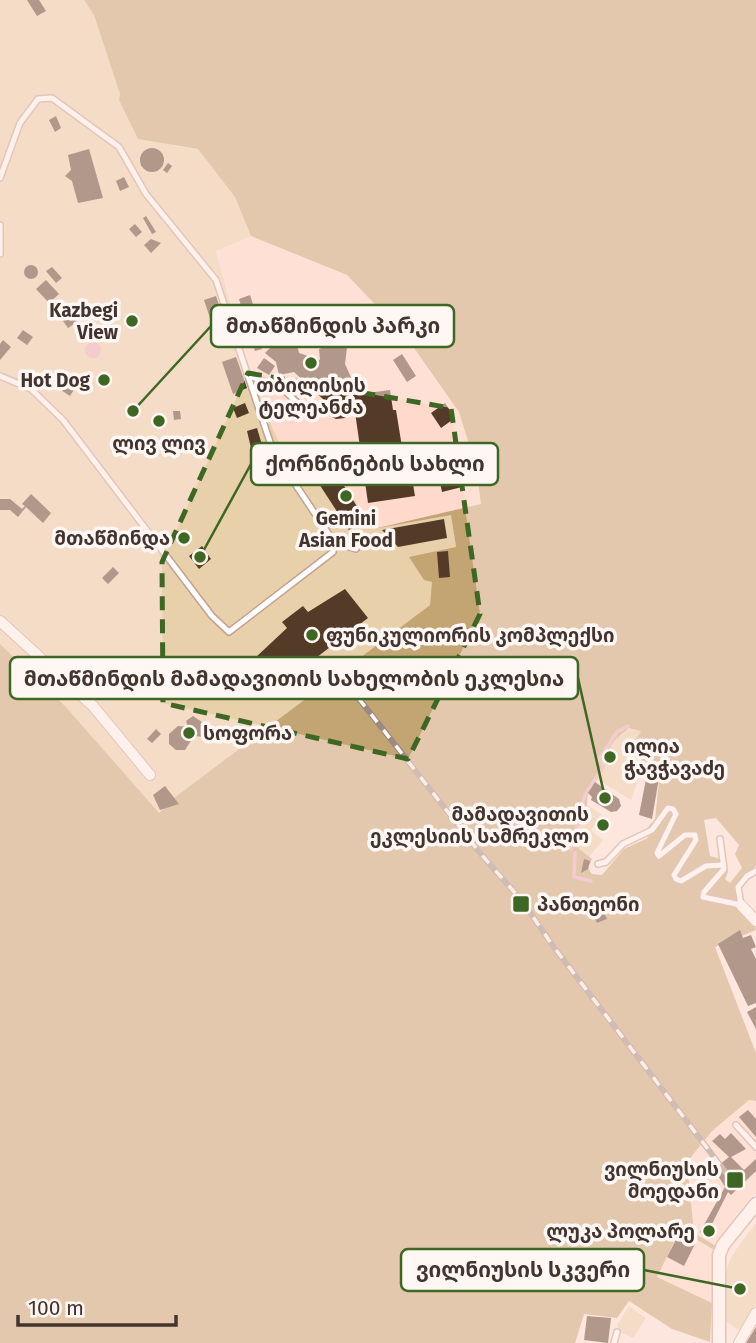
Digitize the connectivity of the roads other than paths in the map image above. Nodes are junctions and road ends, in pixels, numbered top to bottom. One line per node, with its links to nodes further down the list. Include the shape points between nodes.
1 (0, 178): 4 (lane, via 20,123 38,99 52,98 119,147 146,194 216,280)
2 (0, 225): 3 (lane)
3 (0, 254)
4 (246, 375): 6 (lane, via 283,389); 7 (lane, via 273,451)
5 (0, 376): 7 (lane, via 31,389 63,419 212,616 229,632 333,552)
6 (311, 416)
7 (334, 542): 8 (lane)
8 (356, 549)
9 (0, 621): 10 (street, via 93,706)
10 (150, 775)
11 (720, 839): 13 (lane)
12 (598, 864): 13 (lane, via 623,844 652,830 668,808 676,814 659,845 659,856 685,835 695,835 696,840 674,875 676,879 681,881 713,864)
13 (723, 865): 15 (lane, via 703,897)
14 (756, 872): 15 (lane, via 738,887)
15 (741, 905): 16 (street)
16 (756, 920)
17 (736, 1125): 18 (lane)
18 (756, 1147)
19 (756, 1204): 23 (street, via 719,1255)
20 (756, 1312): 24 (street)
21 (617, 1332): 22 (lane)
22 (614, 1343)
23 (719, 1343)
24 (739, 1343)

